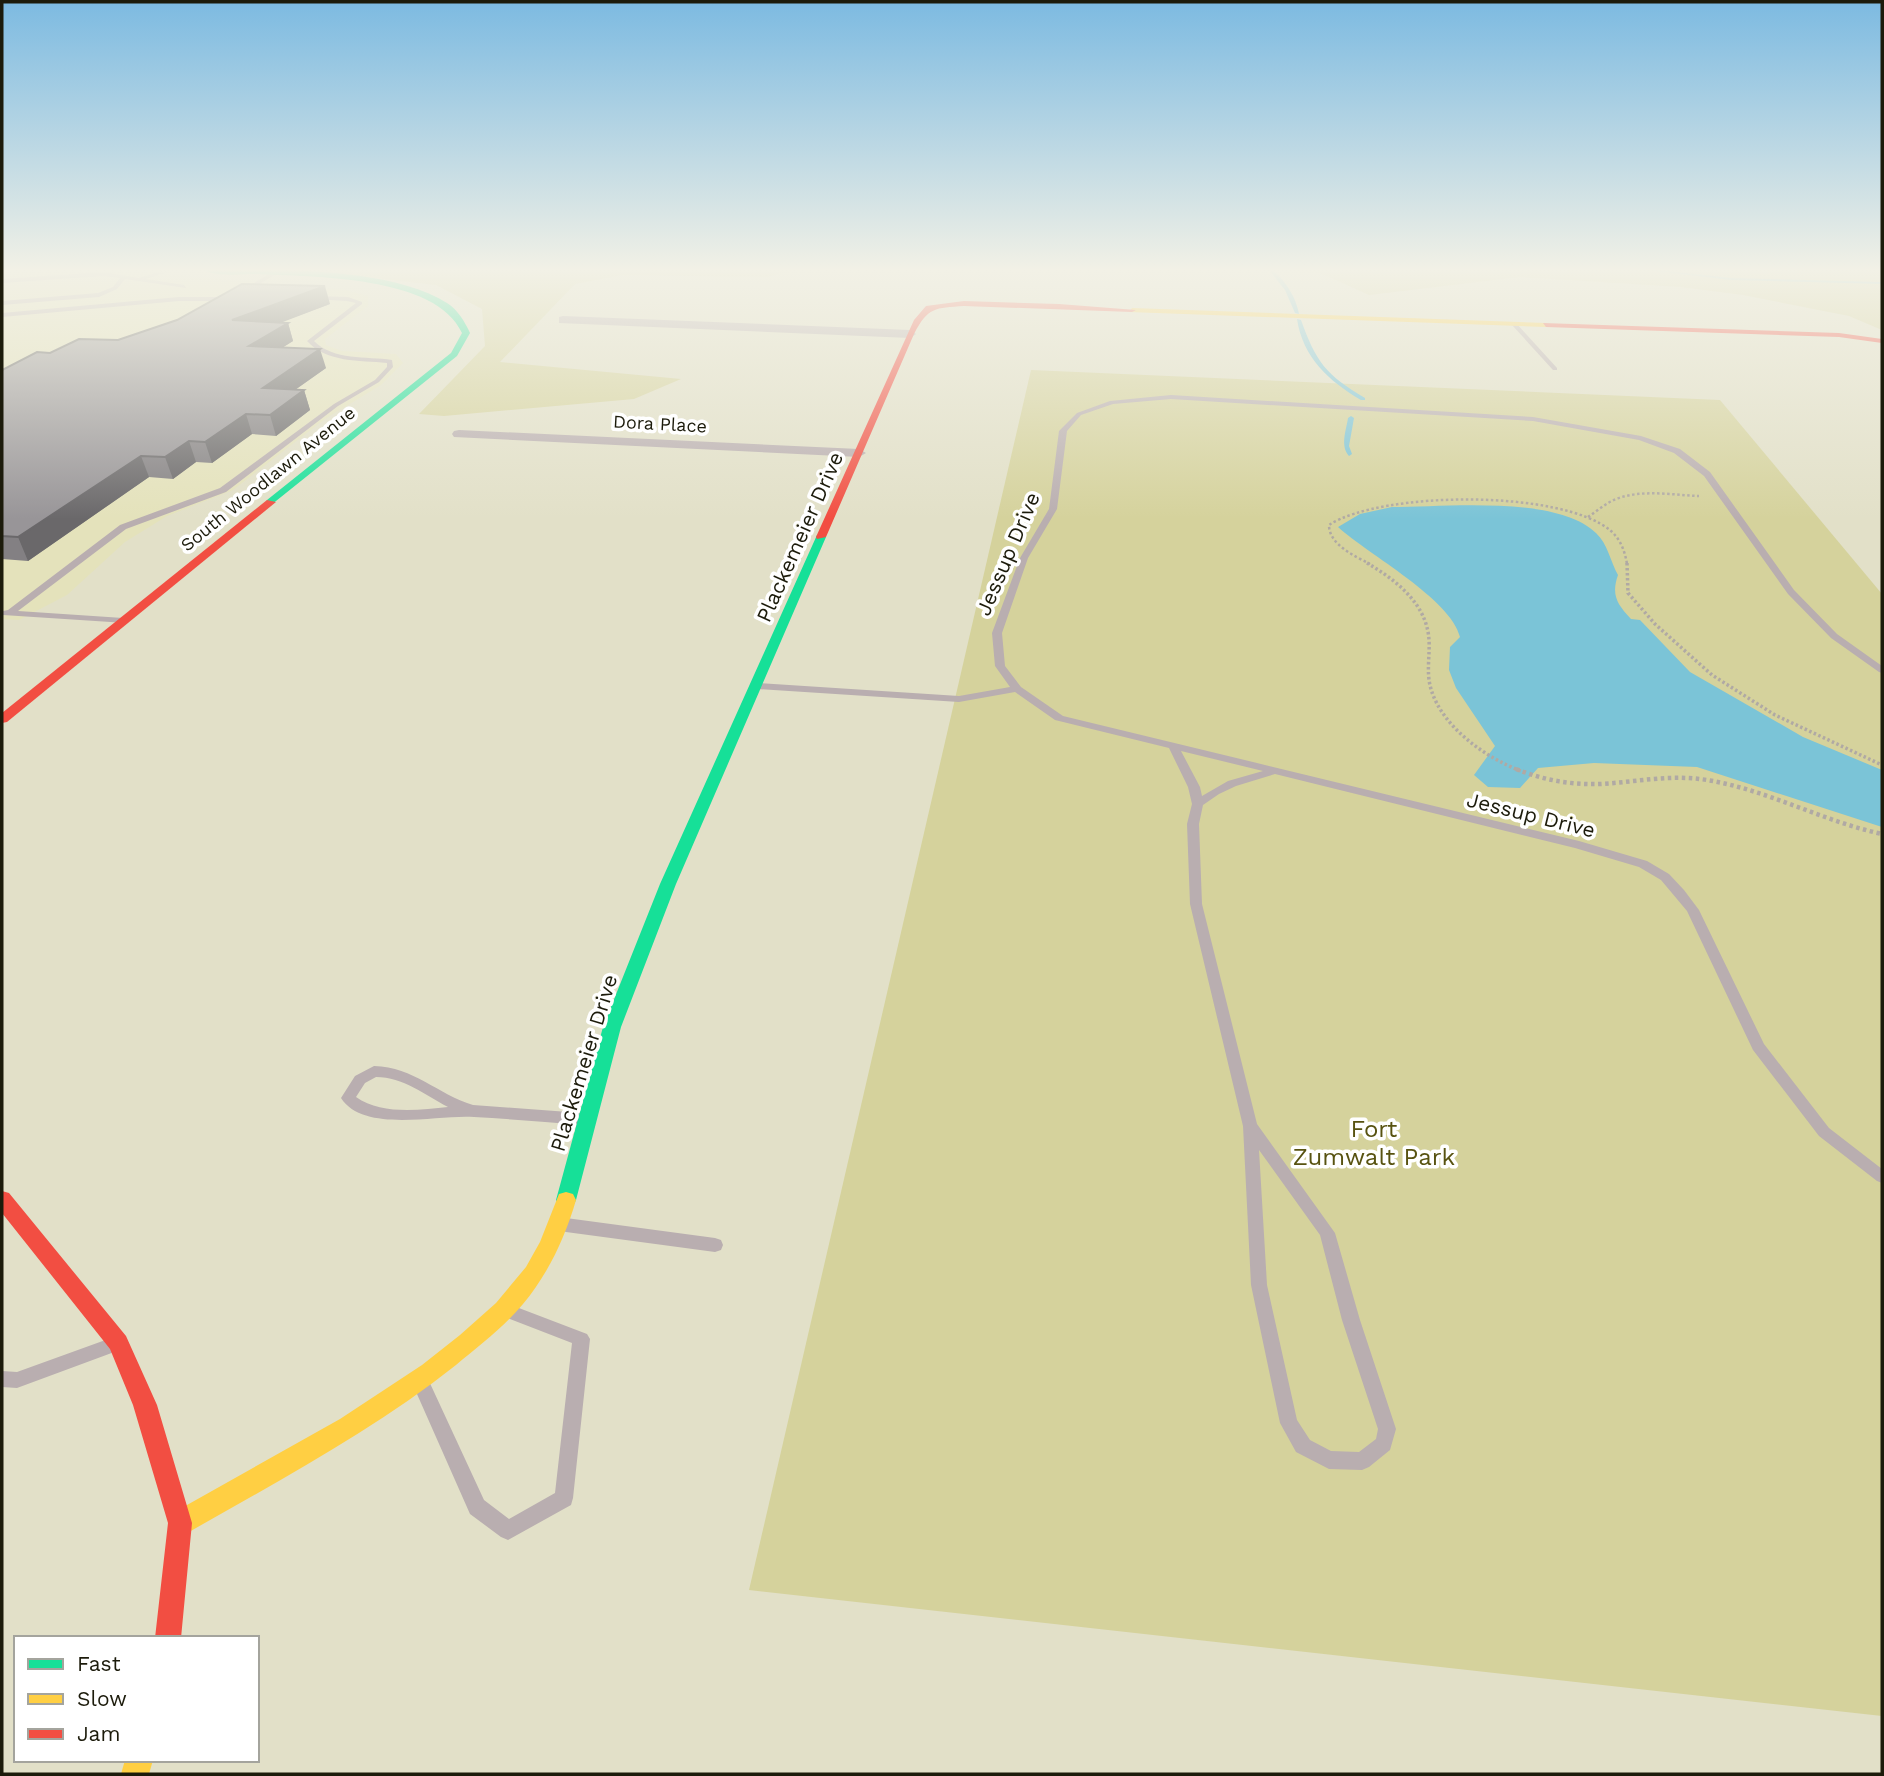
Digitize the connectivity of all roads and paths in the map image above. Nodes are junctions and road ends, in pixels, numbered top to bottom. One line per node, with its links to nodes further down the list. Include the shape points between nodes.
1 (329, 353): 10 (lane, via 390,361 390,367 377,381 336,405 223,490 123,527)
2 (455, 353): 11 (street, South Woodlawn Avenue)
3 (902, 353): 7 (street, Plackemeier Drive)
4 (1540, 353): 5 (lane)
5 (1555, 369)
6 (459, 434): 7 (street, Dora Place)
7 (859, 453): 13 (street, Plackemeier Drive)
8 (1724, 498): 9 (path, via 1638,495 1610,502); 12 (lane, Jessup Drive, via 1791,592 1834,636); 14 (lane, Jessup Drive, via 1707,474 1677,451 1641,438 1533,419 1171,397 1112,402 1079,414 1063,431 1053,509 1024,558 997,633 1000,666)
9 (1586, 518): 17 (path, via 1615,535 1628,562 1628,593 1664,637 1697,666 1784,719); 20 (path, via 1522,503 1392,503 1343,514 1328,529 1337,544 1378,567 1407,592 1425,621 1432,694 1452,723 1498,763 1538,778 1575,784 1673,777 1709,780)
10 (6, 613): 11 (lane)
11 (123, 621): 15 (street, South Woodlawn Avenue)
12 (1882, 670)
13 (757, 686): 14 (lane, via 959,699); 22 (street, Plackemeier Drive, via 658,910 612,1027)
14 (1017, 690): 16 (lane, Jessup Drive, via 1059,718)
15 (2, 719)
16 (1174, 748): 18 (lane, Jessup Drive); 19 (lane)
17 (1882, 765)
18 (1275, 772): 19 (lane, via 1240,778); 24 (lane, Jessup Drive, via 1579,845 1643,864 1665,877 1693,910 1758,1046 1824,1132)
19 (1198, 804): 23 (lane, via 1193,824 1196,904)
20 (1882, 834)
21 (470, 1111): 21 (lane, via 402,1073 387,1071 358,1081 348,1098 356,1107 378,1112); 22 (lane)
22 (586, 1119): 26 (street, Plackemeier Drive)
23 (1250, 1126): 23 (lane, via 1259,1285 1289,1423 1303,1446 1329,1460 1362,1461 1384,1444 1387,1429 1327,1233)
24 (1882, 1177)
25 (2, 1199): 29 (street)
26 (560, 1224): 27 (lane); 28 (street, Plackemeier Drive, via 536,1268)
27 (715, 1245)
28 (505, 1309): 31 (street, Plackemeier Drive); 31 (lane, via 580,1339 564,1498 508,1530 477,1507)
29 (118, 1343): 30 (lane, via 17,1380); 32 (street, via 145,1405)
30 (2, 1379)
31 (419, 1380): 32 (street, Plackemeier Drive, via 370,1414)
32 (180, 1522): 33 (street)
33 (169, 1636)

